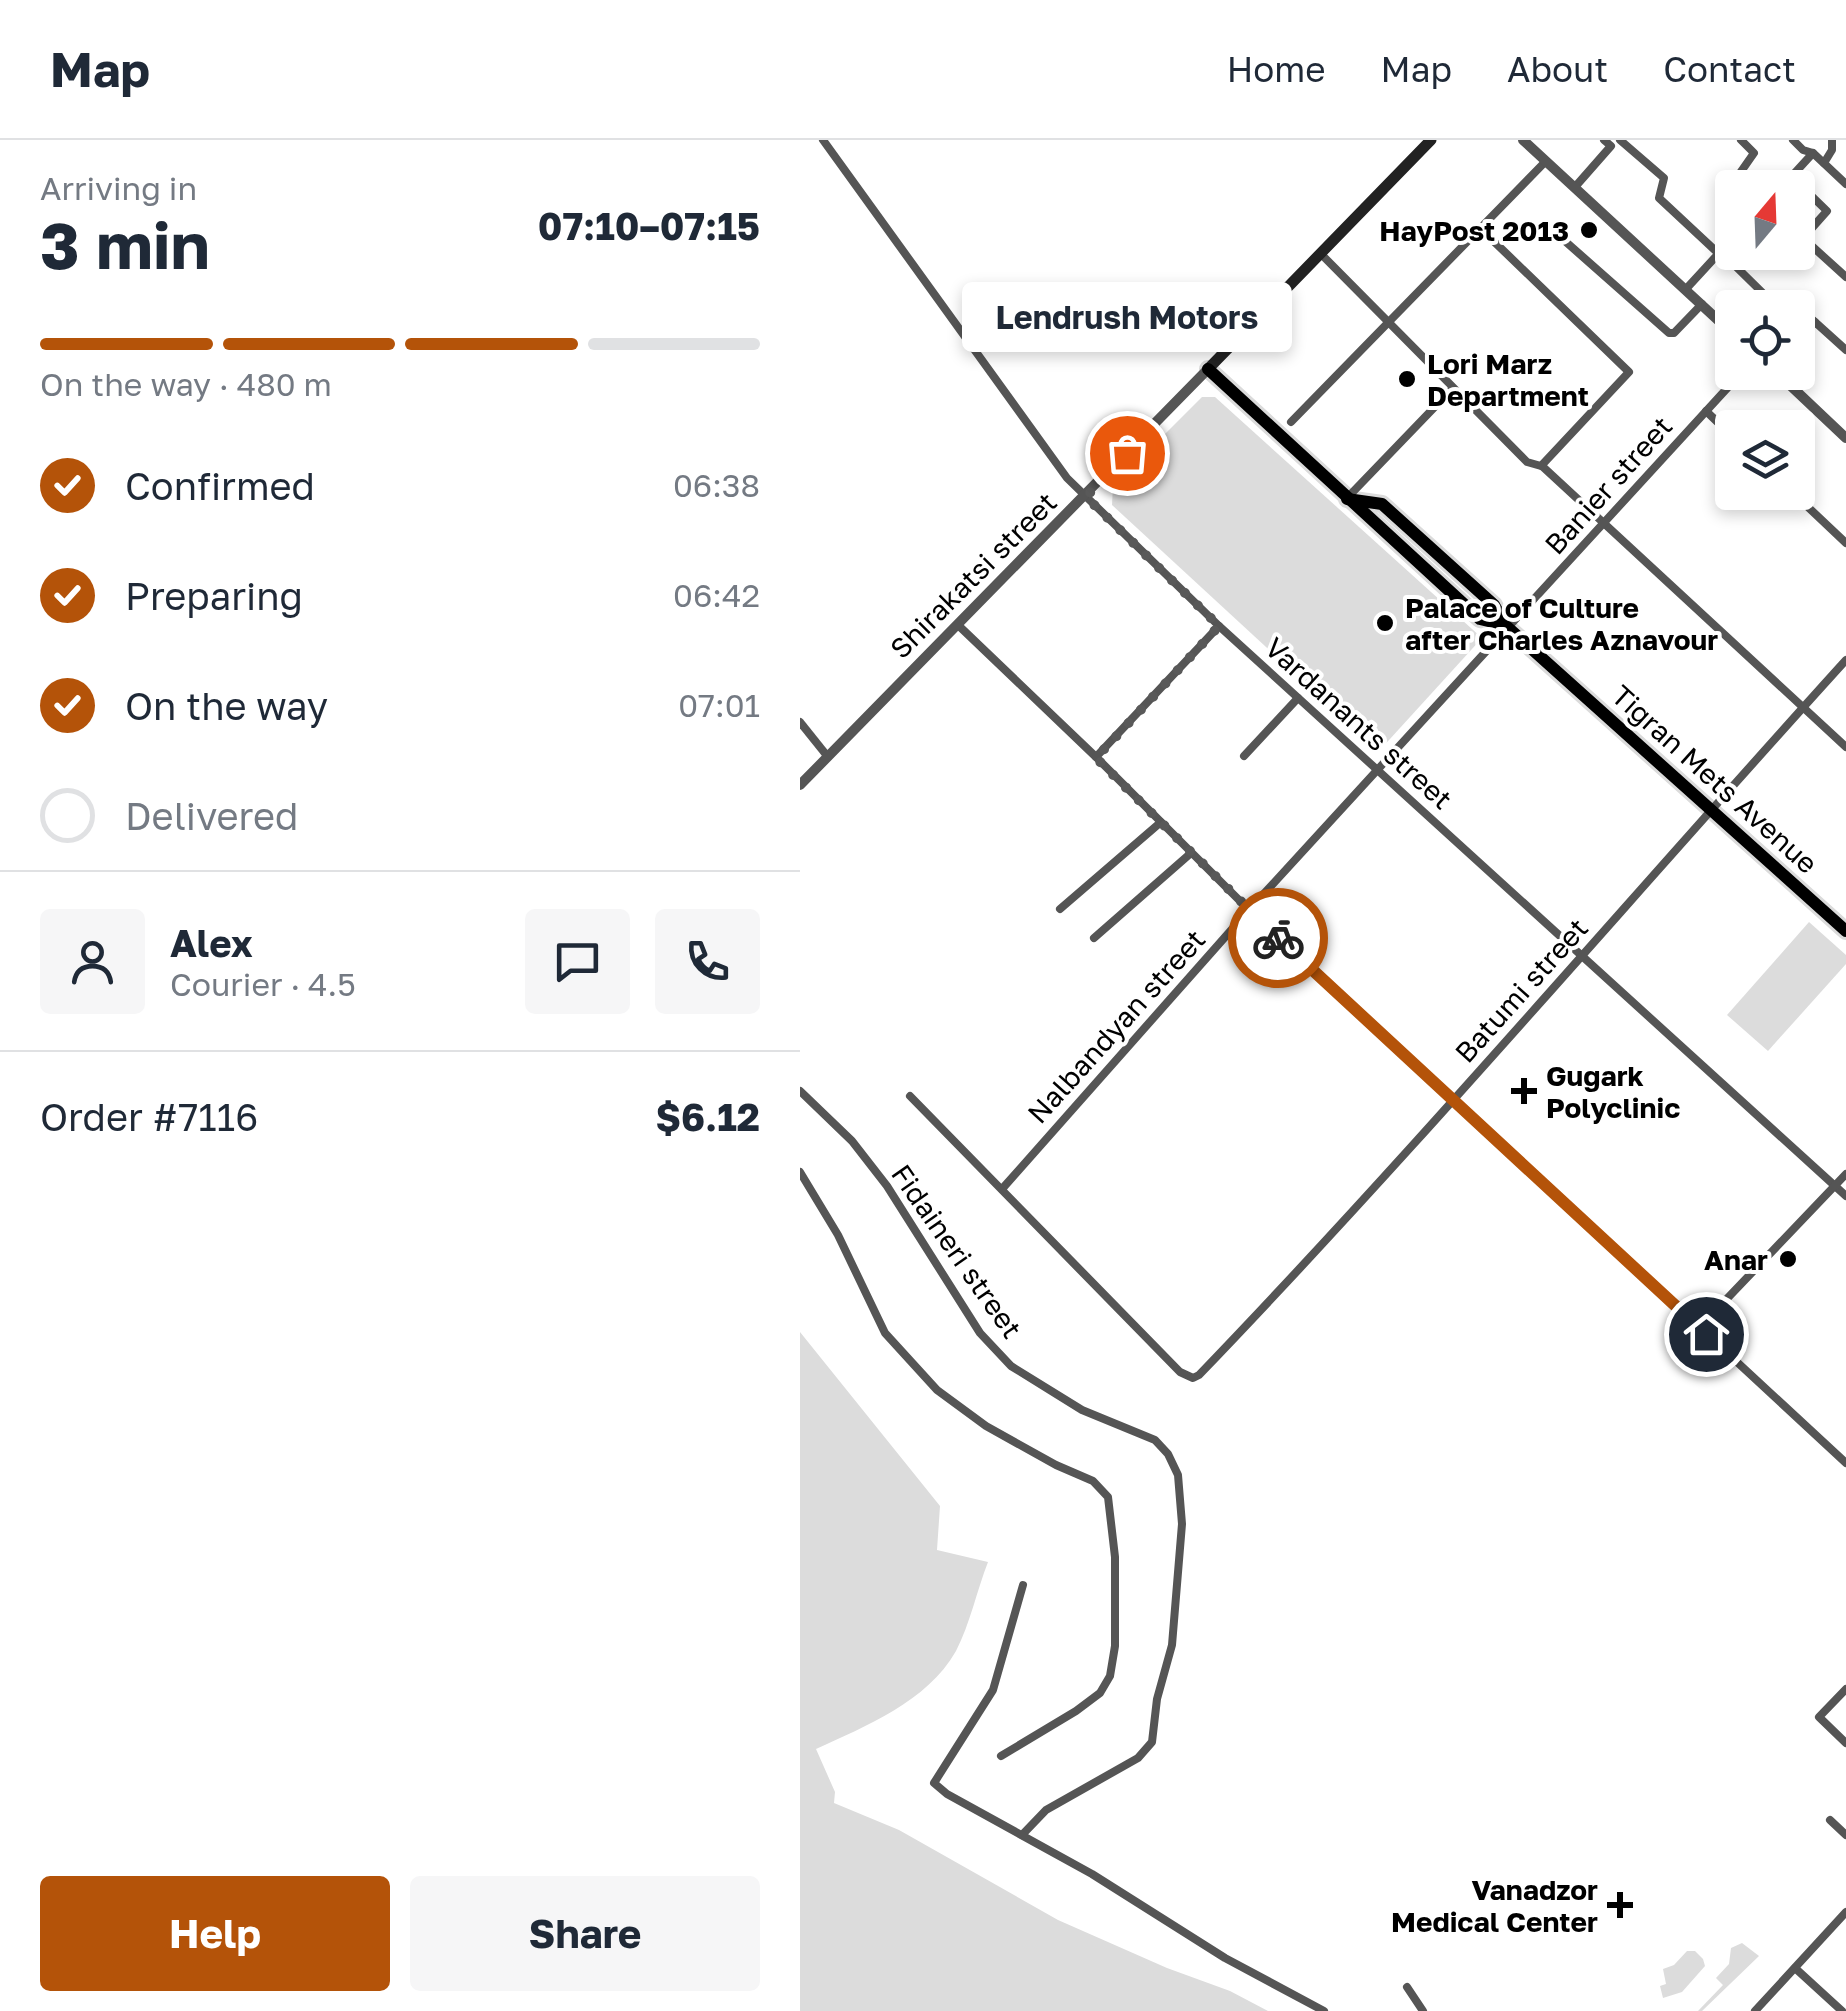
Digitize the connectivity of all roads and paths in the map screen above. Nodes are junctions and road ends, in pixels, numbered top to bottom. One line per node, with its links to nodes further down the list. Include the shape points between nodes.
1 (823, 140): 41 (street, Vardanants street)
2 (1431, 140): 21 (main road, Shirakatsi street)
3 (1523, 140): 9 (street)
4 (1741, 140): 11 (street, via 1754,152)
5 (1793, 140): 8 (street)
6 (1832, 140): 10 (street)
7 (1613, 142): 14 (street); 19 (street, via 1664,178 1659,198)
8 (1813, 153): 10 (street); 12 (street)
9 (1546, 161): 14 (street); 17 (street)
10 (1824, 163): 13 (street)
11 (1742, 170)
12 (1797, 170)
13 (1846, 184)
14 (1574, 187): 25 (street)
15 (1815, 199): 16 (street, via 1828,212)
16 (1815, 226)
17 (1481, 229): 30 (street); 40 (street, via 1630,372)
18 (1566, 242): 27 (street, via 1668,333)
19 (1715, 248)
20 (1815, 248): 24 (street)
21 (1320, 253): 30 (street); 32 (main road, Shirakatsi street)
22 (1715, 258): 25 (street)
23 (1738, 270): 26 (street)
24 (1846, 277)
25 (1686, 290): 27 (street)
26 (1758, 290)
27 (1702, 304): 28 (street)
28 (1715, 317)
29 (1815, 322): 31 (street)
30 (1388, 324): 33 (street); 38 (street)
31 (1846, 350)
32 (1208, 369): 41 (street, Shirakatsi street); 42 (main road)
33 (1452, 389): 40 (street, via 1527,462); 42 (street)
34 (1725, 390): 36 (street, Banier street)
35 (1795, 390): 39 (street)
36 (1706, 411): 37 (street); 44 (street, Banier street)
37 (1715, 420)
38 (1290, 422)
39 (1846, 438)
40 (1542, 466): 44 (street)
41 (1086, 497): 46 (street, Shirakatsi street); 47 (street, Vardanants street)
42 (1346, 498): 48 (main road, Tigran Mets Avenue, via 1480,619); 48 (main road, Tigran Mets Avenue, via 1382,504 1494,605)
43 (1811, 510): 45 (street)
44 (1603, 522): 48 (street, Banier street); 51 (street)
45 (1846, 543)
46 (958, 625): 55 (street, Shirakatsi street); 56 (street)
47 (1219, 626): 50 (street, Vardanants street); 56 (street)
48 (1507, 627): 57 (street, Nalbandyan street); 59 (main road, Tigran Mets Avenue)
49 (1846, 660): 51 (street, Batumi street)
50 (1298, 698): 54 (street); 57 (street, Vardanants street)
51 (1803, 707): 53 (street); 59 (street, Batumi street)
52 (800, 722): 55 (street)
53 (1846, 747)
54 (1244, 756)
55 (828, 758): 58 (street, Shirakatsi street)
56 (1096, 758): 60 (street)
57 (1378, 771): 63 (street, Nalbandyan street); 66 (street, Vardanants street)
58 (800, 786)
59 (1712, 810): 64 (main road, Tigran Mets Avenue); 66 (street, Batumi street)
60 (1161, 822): 61 (street); 62 (street)
61 (1191, 853): 63 (street); 65 (street)
62 (1060, 908)
63 (1249, 910): 69 (street); 73 (street, Nalbandyan street)
64 (1846, 931)
65 (1094, 938)
66 (1582, 954): 69 (street, Batumi street); 72 (street, Vardanants street)
67 (800, 1091): 82 (street, Fidaineri street, via 887,1186 980,1333 1011,1366 1082,1410 1155,1440 1178,1475 1182,1524 1172,1645 1152,1742 1138,1758 1046,1810)
68 (910, 1096): 73 (street)
69 (1453, 1100): 73 (street, Batumi street, via 1193,1378); 75 (street)
70 (800, 1172): 80 (street, via 885,1333 937,1390 986,1426 1093,1481 1108,1497 1115,1556 1110,1676 1076,1711)
71 (1846, 1174): 72 (street)
72 (1834, 1186): 74 (street, Vardanants street); 75 (street)
73 (1002, 1189)
74 (1846, 1196)
75 (1700, 1328): 76 (street)
76 (1846, 1464)
77 (1024, 1585): 82 (street, via 993,1690 934,1783)
78 (1846, 1689): 79 (street, via 1819,1717)
79 (1846, 1743)
80 (1001, 1756)
81 (1830, 1820): 83 (street)
82 (1022, 1835): 87 (street)
83 (1846, 1835)
84 (1846, 1912): 85 (street)
85 (1794, 1968): 89 (street); 90 (street)
86 (1406, 1987): 88 (street)
87 (1324, 2011)
88 (1423, 2011)
89 (1755, 2011)
90 (1842, 2011)

